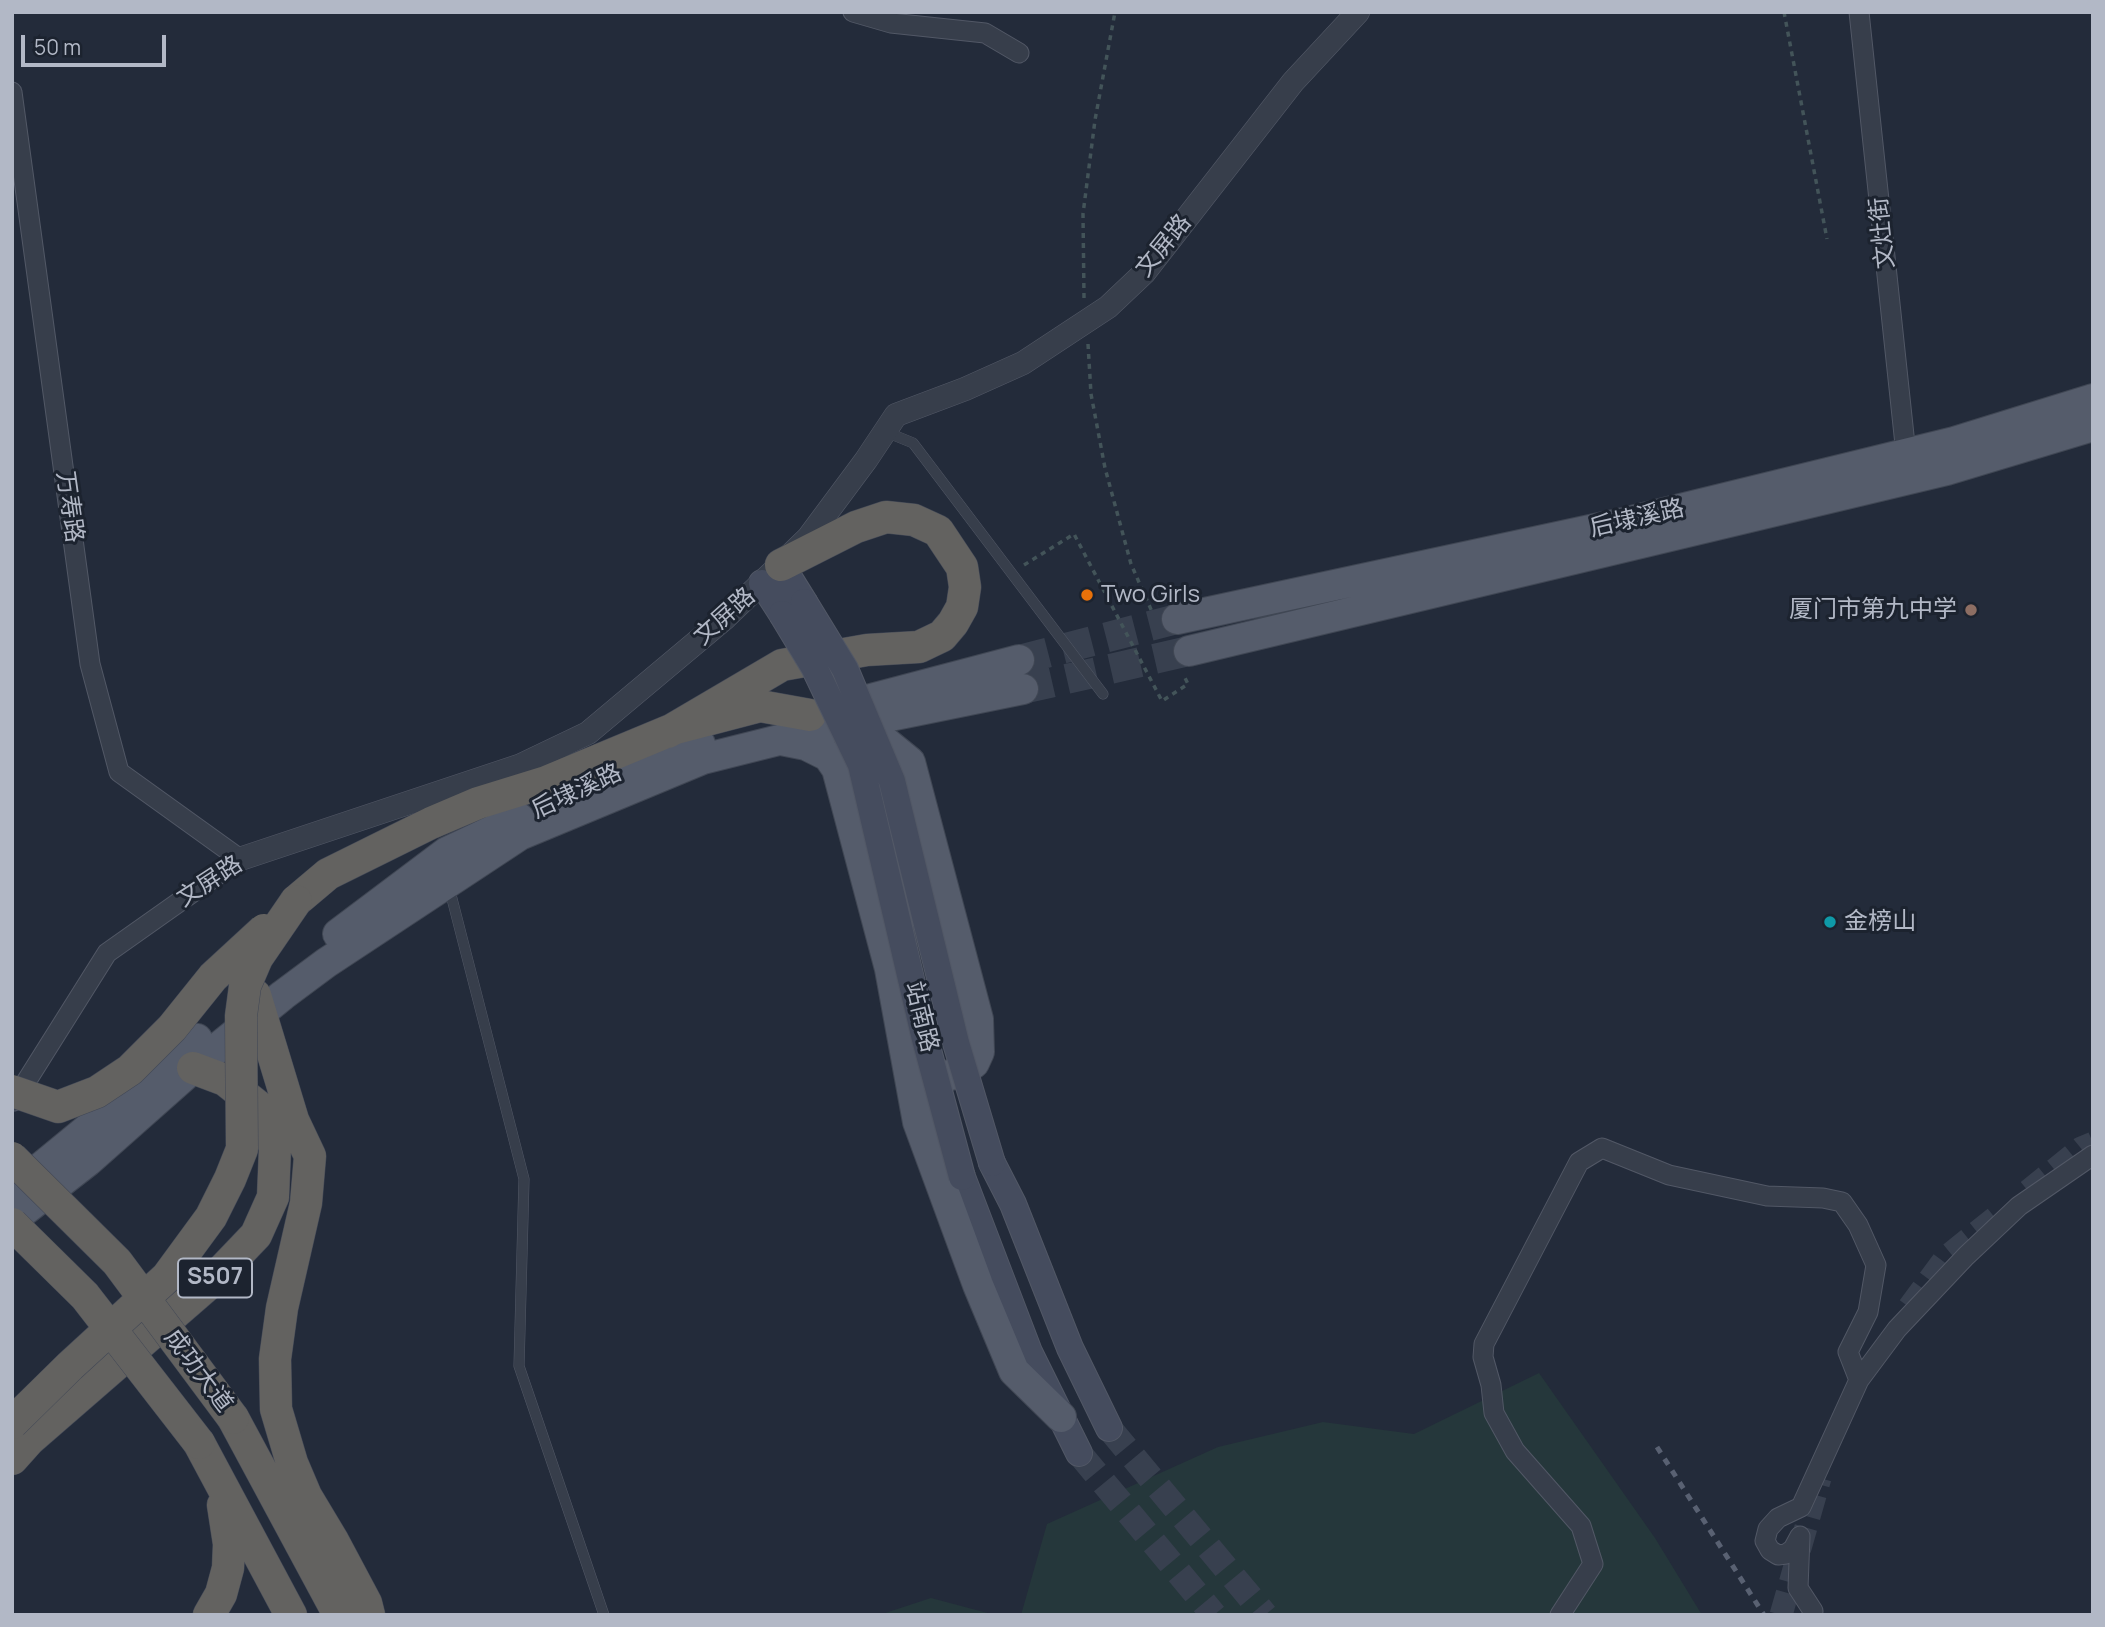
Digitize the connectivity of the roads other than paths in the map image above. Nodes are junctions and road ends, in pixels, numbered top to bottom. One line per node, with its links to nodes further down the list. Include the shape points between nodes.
1 (853, 12): 4 (street, via 891,23 985,33)
2 (1358, 12): 8 (street, 文屏路, via 1293,82 1144,273 1108,307 1023,363 896,415)
3 (1860, 12): 9 (street, 文灶街)
4 (1019, 53)
5 (12, 92): 19 (street, 万寿路, via 90,664 119,772)
6 (2093, 399): 9 (main road, 后埭溪路)
7 (2093, 426): 13 (main road, 后埭溪路, via 1947,470)
8 (885, 432): 10 (street, 文屏路, via 808,538); 14 (lane, via 913,443)
9 (1906, 454): 12 (main road, 后埭溪路, via 1623,523)
10 (771, 574): 11 (main road, 站南路); 17 (highway, via 856,527 886,517 914,520 938,531 962,567 965,587 962,607 942,636 919,647 867,650 782,665); 19 (street, 文屏路, via 588,733 519,766)
11 (793, 608): 16 (main road, 站南路, bridge, via 845,669); 33 (main road, 站南路, bridge, via 814,667 861,765 962,1177 1029,1352)
12 (1165, 617)
13 (1185, 662)
14 (1103, 694)
15 (810, 715): 17 (highway, via 760,706); 18 (main road, 后埭溪路, via 1021,675); 22 (main road, 后埭溪路, via 653,757 447,852)
16 (872, 731): 23 (main road, via 910,762 978,1019 979,1052 974,1063 960,1073 930,1073 920,1067); 35 (main road, 站南路, bridge, via 892,781 956,1043 992,1163)
17 (668, 732): 21 (highway, via 431,822 328,874)
18 (781, 740): 20 (main road, via 703,760 520,835); 23 (main road, via 828,756 836,769)
19 (240, 859): 26 (street, 文屏路, via 107,953)
20 (448, 883): 22 (main road); 47 (lane, via 524,1180 519,1366)
21 (296, 901): 25 (highway, bridge, via 214,977 130,1070 97,1092 58,1107); 34 (highway, bridge, via 257,958 245,986 242,1149 211,1217 167,1277)
22 (258, 1004): 24 (main road); 27 (highway)
23 (900, 1023): 33 (main road, via 918,1122 978,1285 1014,1371)
24 (192, 1056): 30 (main road); 31 (main road, via 88,1161); 38 (highway, S507, via 259,1107 275,1148 273,1197 256,1235 212,1281)
25 (12, 1091)
26 (12, 1105)
27 (293, 1120): 39 (highway, via 285,1184 267,1237 212,1300); 46 (highway, S507, via 310,1156 306,1203 275,1359 276,1409 306,1496)
28 (2093, 1155): 32 (street, via 2019,1206 1966,1255 1897,1329)
29 (12, 1158): 45 (highway, 成功大道, bridge, via 117,1262 233,1418)
30 (12, 1191)
31 (12, 1222): 36 (highway, 成功大道, bridge, via 85,1296)
32 (1859, 1380): 40 (street); 48 (street, via 1848,1352 1868,1312 1876,1265 1842,1202 1768,1196 1669,1175 1602,1148 1579,1162 1484,1344 1483,1357 1494,1413 1515,1451 1581,1526 1593,1564)
33 (1061, 1417): 37 (main road, 站南路)
34 (12, 1423)
35 (1109, 1428)
36 (204, 1453): 43 (highway, via 225,1511 229,1544 221,1594); 44 (highway, 成功大道)
37 (1079, 1453)
38 (12, 1459)
39 (12, 1477)
40 (1807, 1495): 41 (street); 41 (street, via 1801,1507 1778,1518 1768,1529 1765,1542 1778,1555 1786,1555)
41 (1800, 1536): 42 (street, via 1798,1588)
42 (1812, 1611)
43 (209, 1615)
44 (291, 1615)
45 (339, 1615)
46 (369, 1615)
47 (604, 1615)
48 (1560, 1615)

